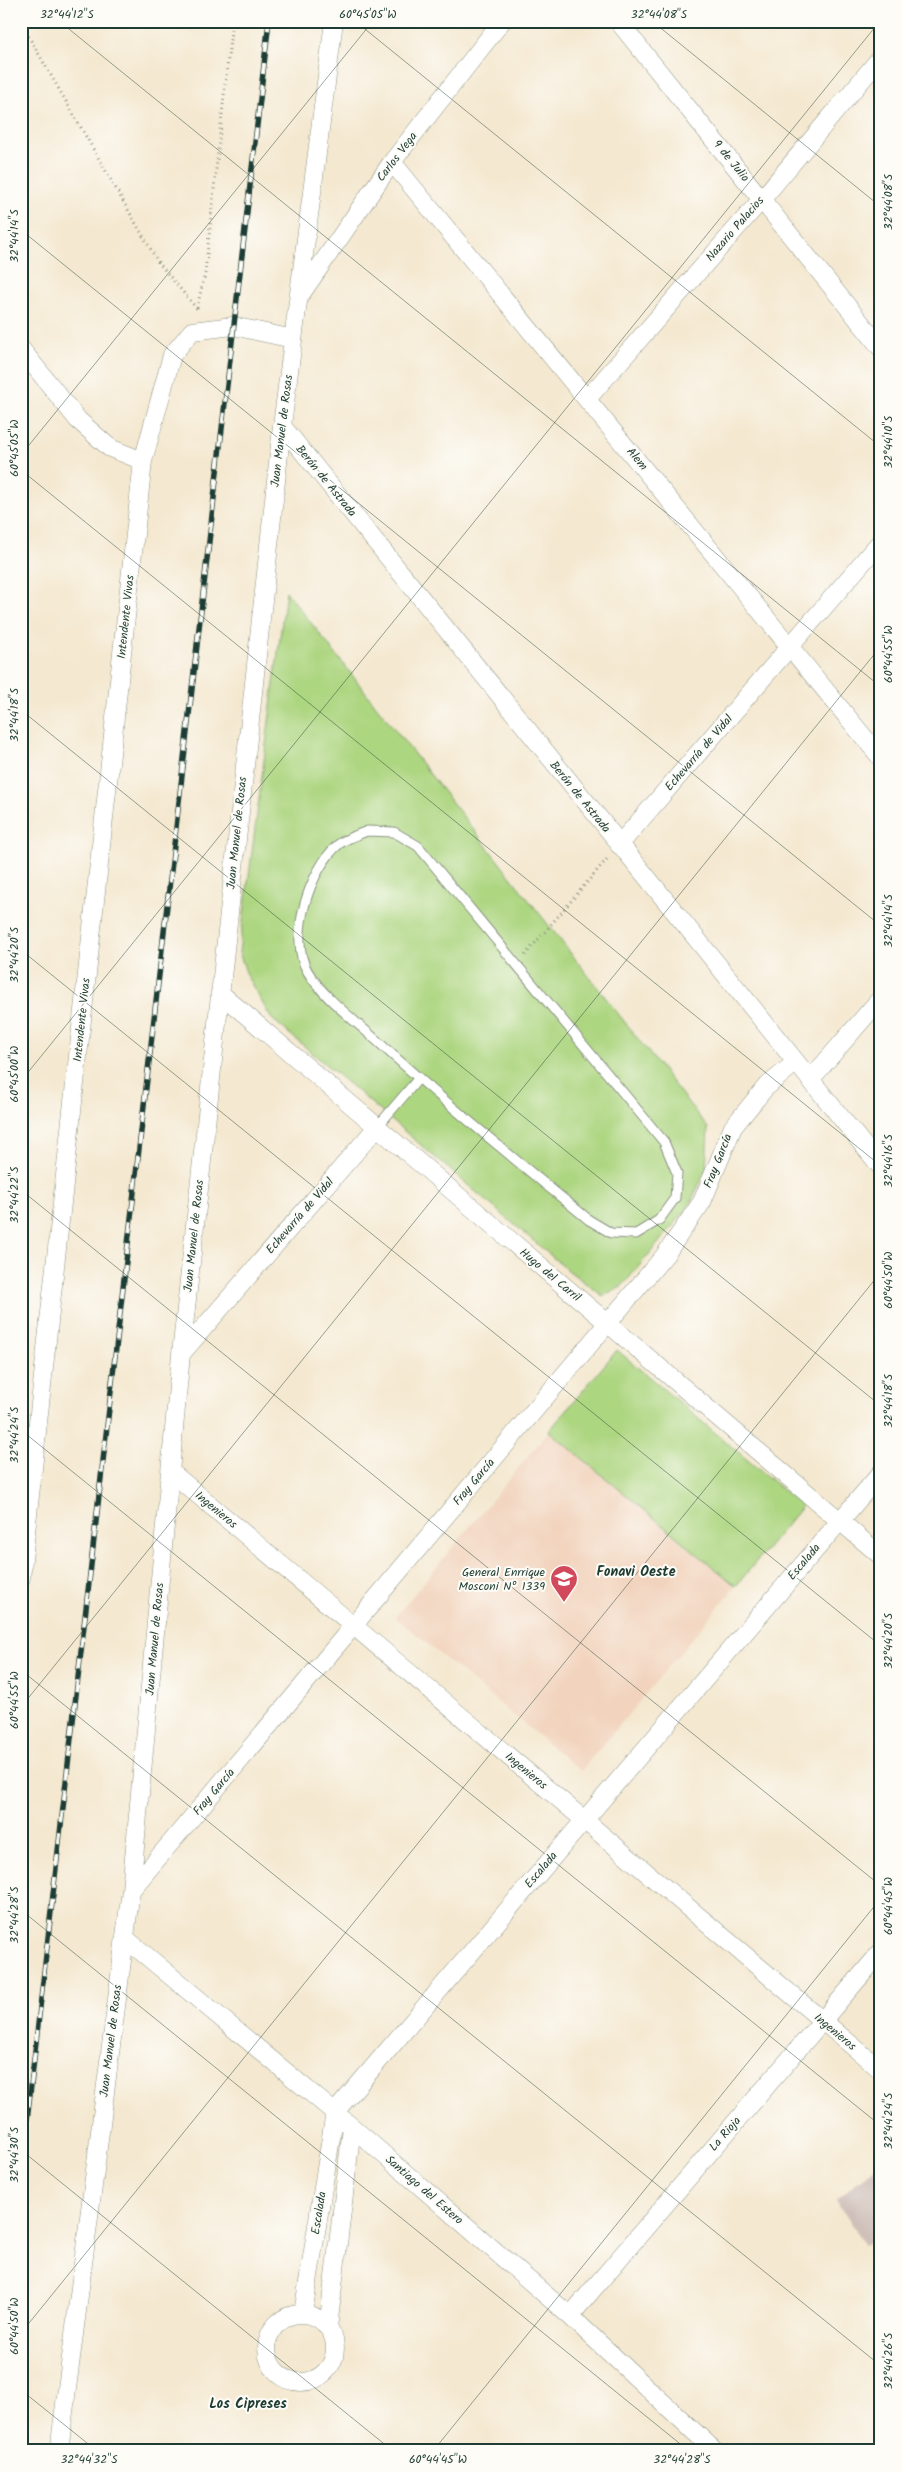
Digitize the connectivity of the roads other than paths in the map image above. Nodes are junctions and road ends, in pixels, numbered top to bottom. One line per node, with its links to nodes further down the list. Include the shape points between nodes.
1 (334, 21): 7 (street, Juan Manuel de Rosas)
2 (502, 21): 5 (street, Carlos Vega)
3 (618, 21): 6 (street, 9 de Julio)
4 (881, 57): 6 (street, Nazario Palacios)
5 (392, 162): 7 (street, Carlos Vega); 11 (street, Alem)
6 (762, 199): 9 (street, 9 de Julio); 11 (street, Nazario Palacios)
7 (300, 297): 8 (street, Juan Manuel de Rosas)
8 (293, 339): 12 (street, Juan Manuel de Rosas); 13 (street, via 234,326 192,331 172,355)
9 (881, 348)
10 (21, 349): 13 (street, via 78,420 110,448)
11 (587, 399): 15 (street, Alem)
12 (282, 426): 17 (street, Berón de Astrada); 18 (street, Juan Manuel de Rosas)
13 (143, 462): 31 (street, Intendente Vivas)
14 (881, 541): 15 (street, Echevarría de Vidal)
15 (790, 646): 16 (street, Alem); 17 (street, Echevarría de Vidal)
16 (881, 758)
17 (619, 845): 20 (street, Berón de Astrada)
18 (220, 993): 23 (street, Hugo del Carril); 26 (street, Juan Manuel de Rosas)
19 (881, 998): 22 (street)
20 (796, 1062): 22 (street, Berón de Astrada); 25 (street, Fray García, via 765,1088 733,1127 702,1202 665,1256)
21 (418, 1078): 21 (lane, via 588,1220 611,1233 636,1234 659,1220 675,1198 678,1173 664,1142 418,846 394,832 366,831 340,844 317,871 303,906 300,942 307,971 327,994); 23 (lane, Echevarría de Vidal)
22 (810, 1080): 24 (street, Berón de Astrada)
23 (377, 1127): 25 (street, Hugo del Carril); 26 (street, Echevarría de Vidal)
24 (881, 1167)
25 (607, 1323): 29 (street, Hugo del Carril); 32 (street, Fray García)
26 (181, 1354): 27 (street, Juan Manuel de Rosas)
27 (171, 1472): 32 (street, Ingenieros); 34 (street, Juan Manuel de Rosas)
28 (881, 1473): 29 (street, Escalada)
29 (840, 1521): 30 (street, Hugo del Carril); 33 (street, Escalada)
30 (881, 1556)
31 (21, 1578)
32 (353, 1625): 33 (street, Ingenieros); 34 (street, Fray García)
33 (584, 1820): 37 (street, Ingenieros); 39 (street, Escalada)
34 (131, 1890): 35 (street, Juan Manuel de Rosas)
35 (125, 1938): 39 (street, Santiago del Estero); 44 (street, Juan Manuel de Rosas)
36 (881, 1952): 37 (street, La Rioja)
37 (822, 2021): 38 (street, Ingenieros); 42 (street, La Rioja)
38 (881, 2070)
39 (335, 2112): 40 (street, Santiago del Estero); 41 (street, Escalada)
40 (352, 2127): 42 (street, Santiago del Estero); 43 (street, Escalada)
41 (303, 2314): 43 (street, via 313,2316); 43 (street, Escalada, via 285,2318 277,2324 268,2340 269,2359 280,2375 298,2382 316,2378 324,2372 334,2356)
42 (570, 2316): 45 (street, Santiago del Estero)
43 (328, 2328)
44 (58, 2451)
45 (715, 2451)

